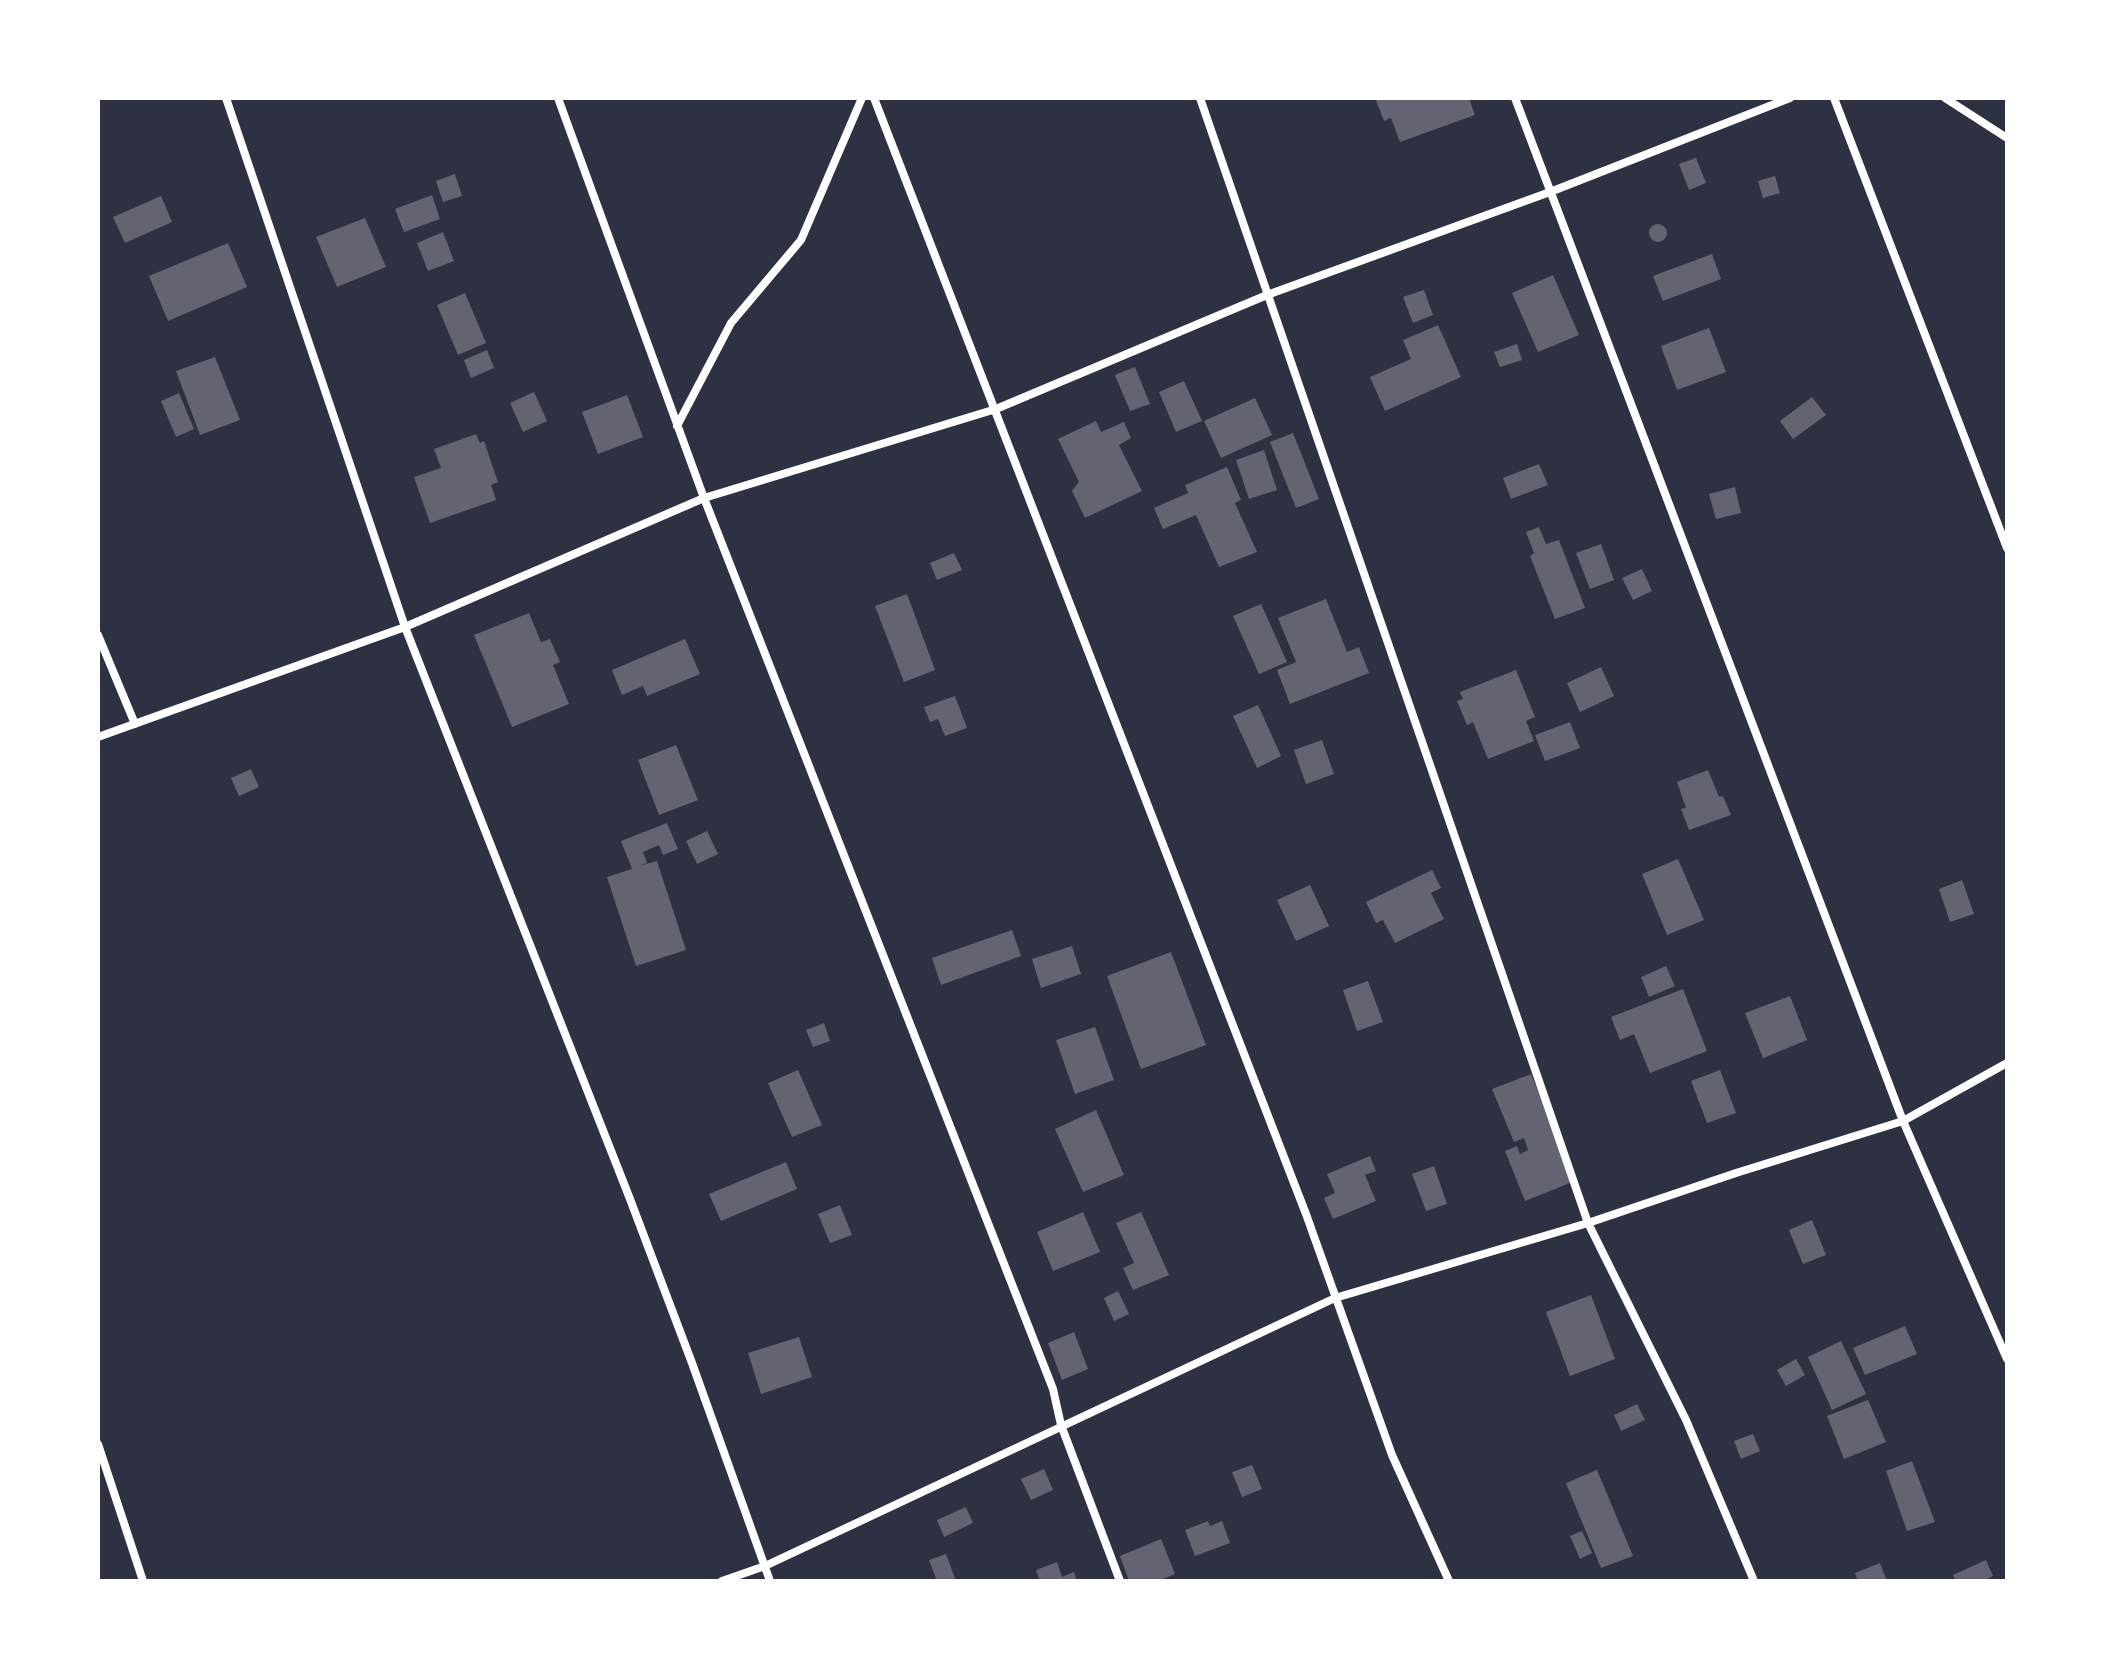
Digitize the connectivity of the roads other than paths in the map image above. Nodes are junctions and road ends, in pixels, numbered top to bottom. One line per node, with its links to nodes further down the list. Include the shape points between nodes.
1 (226, 98): 17 (street)
2 (558, 98): 14 (street)
3 (862, 98): 14 (street, via 801,240 731,323)
4 (874, 98): 13 (street)
5 (1200, 98): 12 (street)
6 (1515, 98): 11 (street)
7 (1790, 98): 11 (street)
8 (1834, 98): 16 (street)
9 (1945, 98): 10 (street)
10 (2007, 138)
11 (1550, 192): 12 (street); 22 (street)
12 (1267, 295): 13 (street); 23 (street)
13 (996, 409): 15 (street); 24 (street)
14 (677, 426): 15 (street)
15 (704, 498): 17 (street); 26 (street, via 1053,1389)
16 (2007, 548)
17 (405, 627): 19 (street); 28 (street, via 630,1199)
18 (98, 635): 19 (street)
19 (135, 724): 20 (street)
20 (98, 737)
21 (2007, 1063): 22 (street)
22 (1903, 1121): 23 (street); 25 (street)
23 (1588, 1223): 24 (street); 34 (street, via 1686,1420)
24 (1335, 1298): 26 (street); 33 (street, via 1392,1455)
25 (2007, 1359)
26 (1061, 1425): 28 (street); 32 (street)
27 (98, 1444): 29 (street)
28 (765, 1566): 30 (street); 31 (street)
29 (143, 1581)
30 (722, 1581)
31 (770, 1581)
32 (1120, 1581)
33 (1449, 1581)
34 (1754, 1581)

